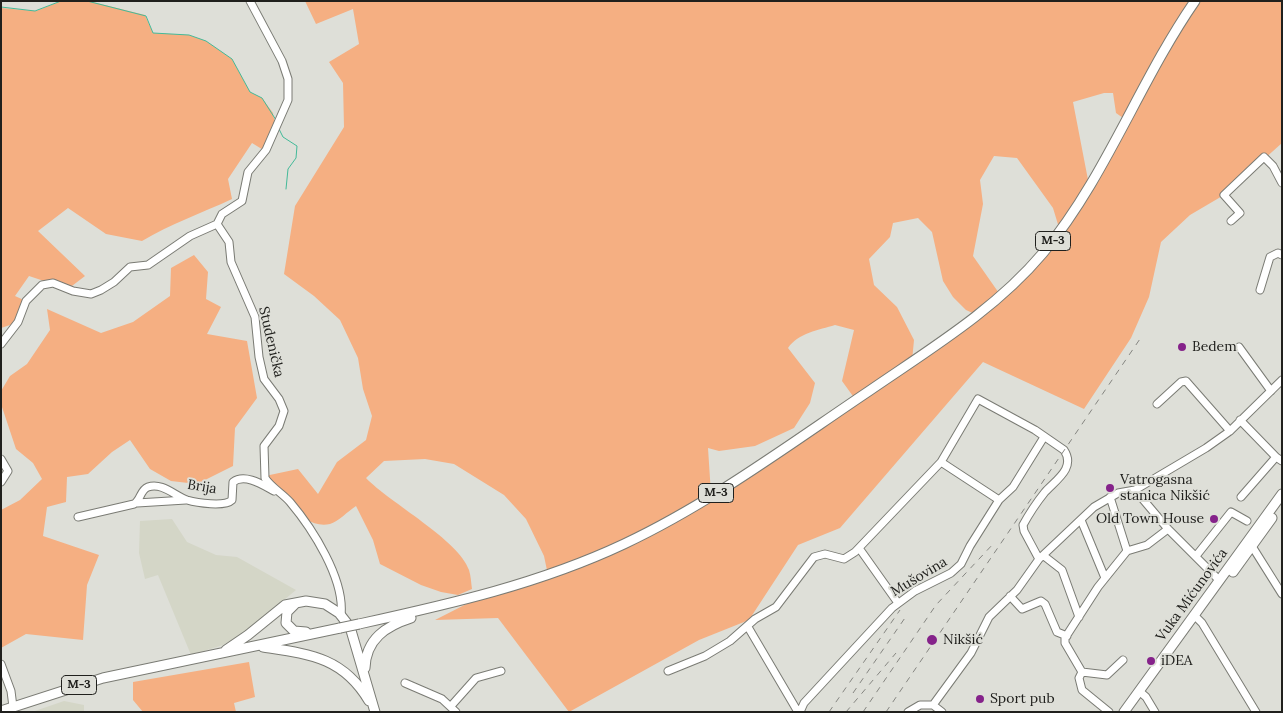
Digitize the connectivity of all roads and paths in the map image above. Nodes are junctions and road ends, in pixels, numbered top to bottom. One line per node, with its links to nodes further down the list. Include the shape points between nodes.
1 (250, 1): 5 (street, via 282,61 288,79 288,100 266,150 248,172 242,201 222,214)
2 (1195, 1): 44 (main road, M-3, via 1167,44 1068,219 1033,264 986,308 789,444 659,526 608,551 542,577)
3 (1282, 183): 4 (street, via 1265,158 1224,195 1240,213)
4 (1231, 220)
5 (217, 224): 8 (street, via 190,236 148,265 130,267 114,282 91,294 50,283 33,292 18,322); 22 (street, Studenička, via 228,242 231,262 255,317 264,378 282,404 282,420 268,439 263,455 265,478)
6 (1282, 255): 7 (street, via 1270,257)
7 (1260, 290)
8 (1, 344)
9 (1238, 347): 11 (street)
10 (1282, 380): 11 (street)
11 (1271, 391): 13 (street)
12 (1157, 404): 14 (street, via 1186,381)
13 (1240, 420): 14 (street); 17 (street)
14 (1230, 431): 20 (street)
15 (1044, 437): 18 (street, via 978,399); 26 (street, Mušovina, via 1014,487); 37 (street, via 1064,450 1068,463 1063,475 1044,493 1024,525 1024,531)
16 (1, 459): 19 (street, via 8,472)
17 (1279, 459): 24 (street)
18 (940, 462): 26 (street); 34 (street)
19 (1, 482)
20 (1135, 490): 23 (street, via 1126,490); 32 (street)
21 (1282, 494): 33 (main road, Vuka Mićunovića)
22 (281, 495): 25 (street, Brija, via 245,478 233,482 230,502); 45 (street, Studenička, via 300,516 330,566 340,599)
23 (1110, 498): 30 (street); 35 (street)
24 (1241, 498)
25 (186, 500): 27 (street); 27 (street, Brija, via 156,486 144,490)
26 (999, 500): 43 (street, Mušovina, via 957,569)
27 (137, 503): 29 (street)
28 (1282, 504): 33 (main road, Vuka Mićunovića)
29 (78, 516)
30 (1081, 520): 37 (street); 38 (street)
31 (1247, 521): 36 (street, via 1231,512)
32 (1168, 529): 35 (street, via 1146,545); 36 (street)
33 (1250, 543): 39 (main road, Vuka Mićunovića); 40 (street); 47 (main road, Vuka Mićunovića)
34 (859, 548): 43 (street); 48 (street, via 844,559 825,554 814,558 776,607)
35 (1126, 551): 38 (street)
36 (1196, 556): 39 (street)
37 (1042, 557): 41 (street); 46 (street, via 1062,570)
38 (1105, 578): 46 (street)
39 (1219, 580): 47 (main road, Vuka Mićunovića)
40 (1282, 594)
41 (1010, 596): 50 (street, via 1022,609 1041,601 1056,632); 62 (street, via 989,617 971,653)
42 (299, 601): 45 (main road, via 321,603); 49 (main road, via 286,614 286,623 291,630); 52 (main road, via 278,608 251,633)
43 (898, 603): 67 (street, Mušovina, via 844,657)
44 (430, 609): 49 (main road, M-3, bridge); 58 (main road, via 391,625 378,636 367,656)
45 (341, 615): 58 (main road, via 352,632)
46 (1079, 617): 50 (street)
47 (1196, 617): 61 (main road, Vuka Mićunovića); 74 (street)
48 (748, 627): 56 (street, via 706,656); 67 (street)
49 (338, 629): 51 (main road, M-3)
50 (1067, 636): 57 (street, via 1065,643)
51 (256, 646): 52 (main road, M-3); 59 (main road, via 311,654)
52 (220, 654): 63 (main road, M-3, via 99,680)
53 (1123, 660): 57 (street, via 1107,675)
54 (1, 664): 63 (street)
55 (501, 671): 64 (street, via 476,678)
56 (668, 671)
57 (1082, 672): 70 (street, via 1079,682 1082,690)
58 (365, 677): 59 (main road, via 360,682); 66 (main road)
59 (353, 680): 66 (main road)
60 (405, 683): 64 (street, via 442,699)
61 (1141, 693): 71 (main road, Vuka Mićunovića); 72 (main road, Vuka Mićunovića); 73 (street)
62 (933, 705): 68 (street, via 920,705); 69 (street)
63 (13, 707): 65 (main road, M-3)
64 (453, 709)
65 (1, 711)
66 (374, 712)
67 (799, 712)
68 (908, 712)
69 (942, 712)
70 (1109, 712)
71 (1124, 712)
72 (1131, 712)
73 (1155, 712)
74 (1256, 712)

